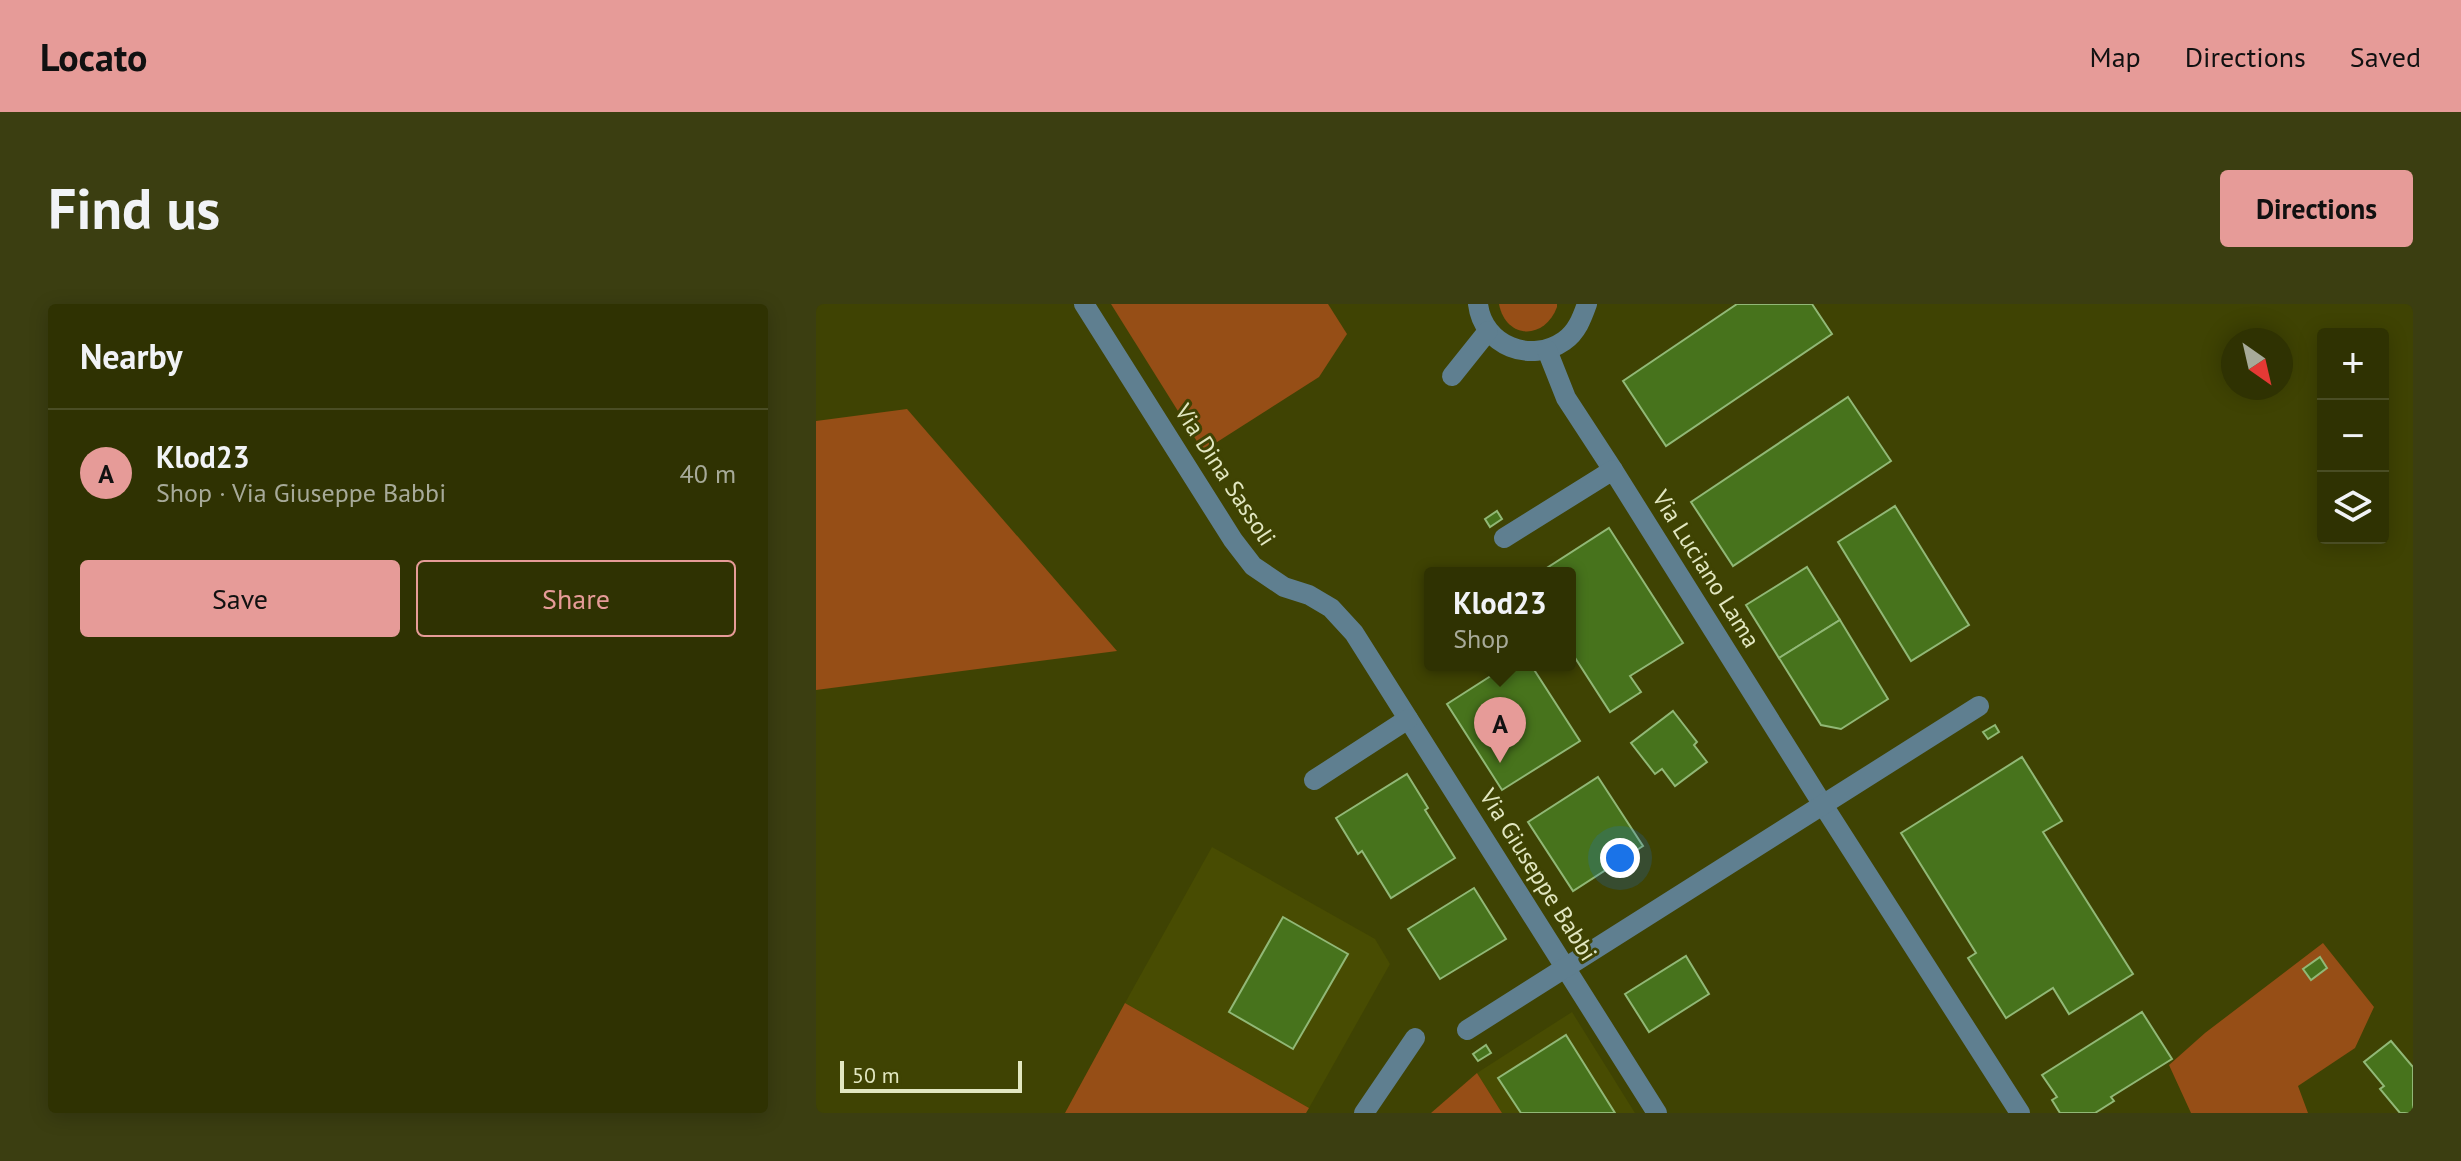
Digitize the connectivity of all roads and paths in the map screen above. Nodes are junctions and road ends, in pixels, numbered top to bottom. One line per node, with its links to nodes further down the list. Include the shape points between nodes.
1 (1084, 304): 10 (street, Via Dina Sassoli, via 1253,566 1331,608 1354,633)
2 (1478, 304): 4 (street)
3 (1587, 304): 5 (street, via 1580,324)
4 (1488, 331): 5 (street, via 1515,350); 6 (street)
5 (1547, 350): 7 (street, Via Luciano Lama, via 1566,398)
6 (1452, 376)
7 (1613, 470): 8 (street); 12 (street, Via Luciano Lama)
8 (1504, 538)
9 (1979, 706): 12 (street)
10 (1408, 719): 11 (street); 13 (street, Via Giuseppe Babbi)
11 (1314, 780)
12 (1823, 805): 13 (street); 18 (street, Via Luciano Lama)
13 (1565, 967): 14 (street); 17 (street, Via Giuseppe Babbi)
14 (1467, 1030)
15 (1415, 1038): 16 (street)
16 (1364, 1113)
17 (1657, 1113)
18 (2020, 1113)

